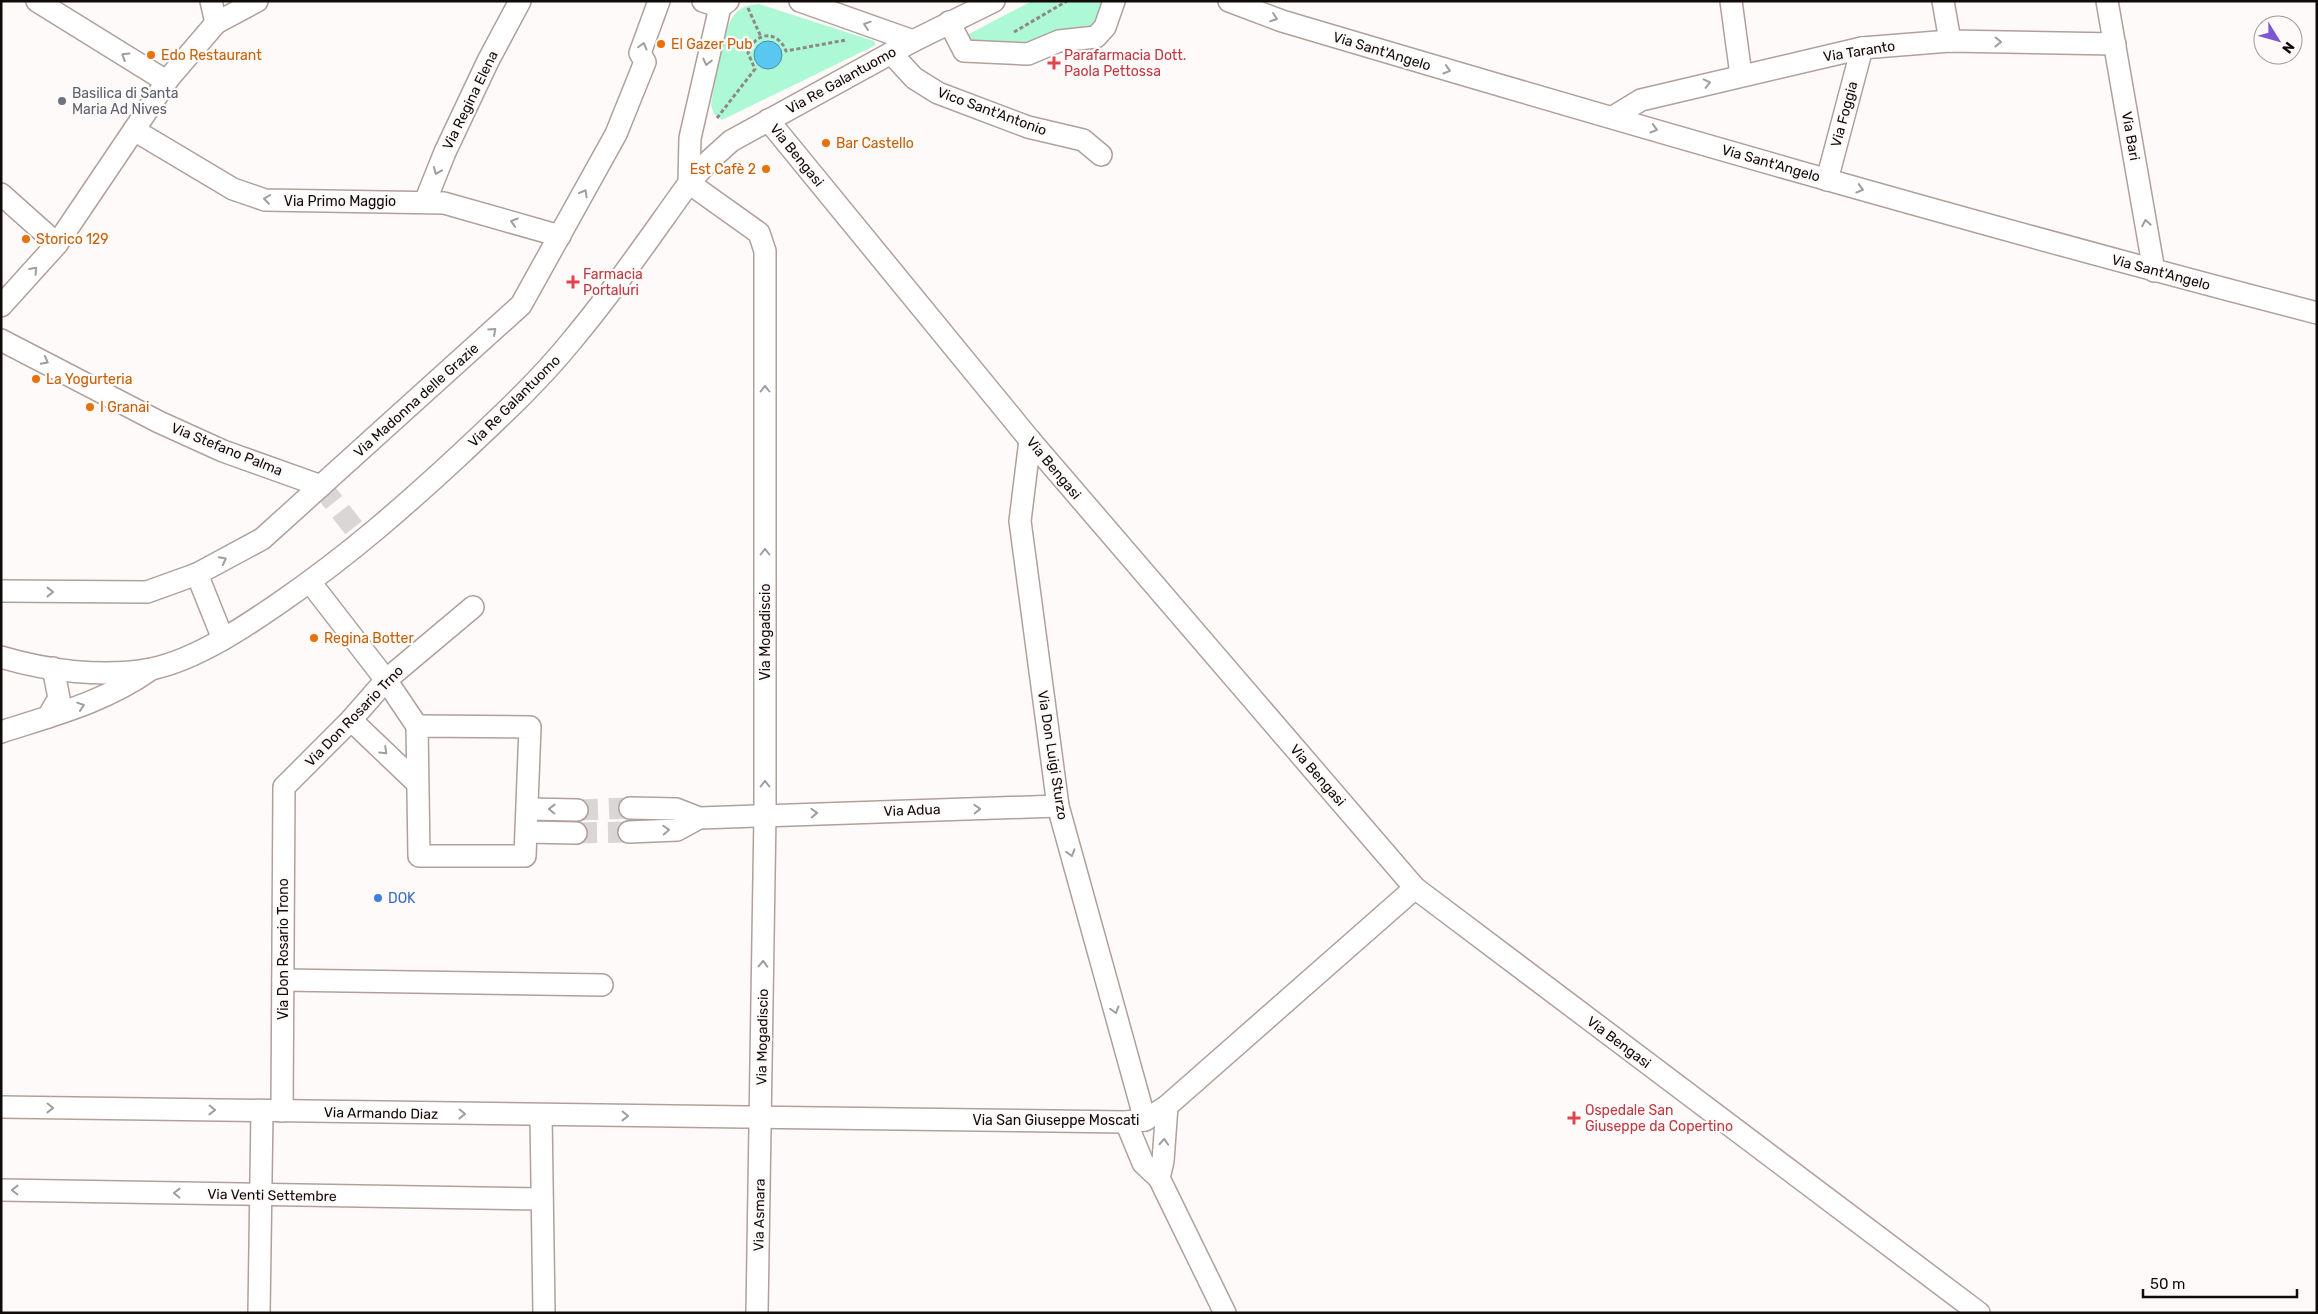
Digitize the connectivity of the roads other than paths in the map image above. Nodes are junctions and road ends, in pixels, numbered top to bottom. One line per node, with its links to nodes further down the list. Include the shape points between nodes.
1 (37, 1): 23 (street, one-way to 1)
2 (211, 1): 16 (street)
3 (258, 1): 16 (street)
4 (520, 1): 33 (street, Via Regina Elena, one-way to 33, via 480,78)
5 (659, 1): 34 (street, Via Madonna delle Grazie, one-way to 5, via 616,134 645,62 640,52)
6 (800, 1): 17 (street, one-way to 6)
7 (994, 1): 14 (street, Via Re Galantuomo)
8 (1114, 1): 15 (street, via 1105,28 1096,37 1059,41 1028,54 964,51)
9 (1229, 1): 24 (street, Via Sant'Angelo, one-way to 24, via 1282,21)
10 (1731, 1): 22 (street)
11 (1943, 1): 18 (street)
12 (2107, 1): 19 (street, Via Bari)
13 (724, 4): 27 (street, one-way to 27)
14 (971, 6): 15 (street, Via Re Galantuomo)
15 (949, 22): 17 (street, Via Re Galantuomo)
16 (216, 23): 23 (street)
17 (913, 41): 21 (street, Via Re Galantuomo)
18 (1950, 41): 19 (street, Via Taranto, one-way to 19); 20 (street, Via Taranto)
19 (2115, 44): 36 (street, Via Bari, one-way to 19)
20 (1862, 48): 22 (street, Via Taranto); 30 (street, Via Foggia)
21 (890, 53): 25 (street, Via Re Galantuomo); 29 (street, Vico Sant'Antonio, via 914,78 938,93 1028,126 1082,140)
22 (1741, 75): 24 (street, Via Taranto, one-way to 22, via 1641,100)
23 (166, 81): 26 (street)
24 (1613, 117): 30 (street, Via Sant'Angelo, one-way to 30)
25 (768, 120): 28 (street, Via Re Galantuomo); 40 (street, Via Bengasi)
26 (134, 130): 33 (street, Via Primo Maggio, one-way to 26, via 266,200 233,188); 35 (street)
27 (690, 138): 28 (street); 31 (street)
28 (726, 146): 31 (street, Via Re Galantuomo)
29 (1101, 155)
30 (1827, 180): 36 (street, Via Sant'Angelo, one-way to 36)
31 (689, 183): 43 (street, Via Re Galantuomo, via 570,343 527,392 409,502); 61 (street, Via Mogadiscio, one-way to 31, via 764,251 759,233)
32 (1, 194): 35 (street)
33 (425, 202): 34 (street, Via Primo Maggio, one-way to 33, via 485,213)
34 (560, 236): 41 (street, Via Madonna delle Grazie, one-way to 34, via 521,305)
35 (57, 244): 37 (street, one-way to 35)
36 (2154, 271): 38 (street, Via Sant'Angelo)
37 (1, 306)
38 (2317, 313)
39 (1, 340): 41 (street, Via Stefano Palma, one-way to 41, via 159,422 215,447)
40 (1030, 440): 57 (street, Via Don Luigi Sturzo, via 1020,521); 66 (street, Via Bengasi)
41 (321, 486): 42 (street, Via Madonna delle Grazie, one-way to 41, via 262,539)
42 (197, 574): 44 (street, Via Madonna delle Grazie, one-way to 42, via 147,592); 46 (street)
43 (310, 582): 46 (street, Via Re Galantuomo); 50 (street)
44 (1, 592)
45 (473, 607): 50 (street, Via Don Rosario Trno)
46 (224, 639): 49 (street, Via Re Galantuomo)
47 (1, 657): 48 (street, Via Re Galantuomo)
48 (53, 668): 49 (street, Via Re Galantuomo, via 104,674); 51 (street, via 59,698)
49 (152, 669): 51 (street, one-way to 49, via 100,700)
50 (386, 680): 52 (street, Via Don Rosario Trno); 53 (street)
51 (48, 717): 54 (street)
52 (351, 720): 55 (street, one-way to 55); 56 (street, Via Don Rosario Trno)
53 (417, 726): 55 (street); 59 (street, via 530,727)
54 (1, 732)
55 (416, 782): 63 (street, via 419,856 525,856)
56 (284, 788): 67 (street, Via Don Rosario Trono)
57 (1058, 806): 61 (street, Via Adua, one-way to 57); 74 (street, Via Don Luigi Sturzo, one-way to 74)
58 (630, 808): 62 (street, via 676,809)
59 (528, 809): 60 (street, one-way to 59); 63 (street)
60 (577, 810)
61 (766, 814): 62 (street, Via Adua); 73 (street, Via Mogadiscio, one-way to 61)
62 (699, 818): 64 (street, one-way to 62, via 677,830)
63 (527, 832): 65 (street)
64 (629, 832)
65 (576, 833)
66 (1415, 888): 69 (street, Via San Giuseppe Moscati); 83 (street, Via Bengasi)
67 (283, 980): 68 (street); 71 (street, Via Don Rosario Trono)
68 (602, 985)
69 (1167, 1106): 74 (street, Via San Giuseppe Moscati); 75 (street, one-way to 69)
70 (1, 1107): 71 (street, Via Armando Diaz, one-way to 71)
71 (272, 1111): 72 (street, Via Armando Diaz, one-way to 72); 77 (street, Via Don Rosario Trono)
72 (541, 1115): 73 (street, Via Armando Diaz, one-way to 73); 78 (street)
73 (761, 1118): 74 (street, Via San Giuseppe Moscati); 81 (street, Via Asmara)
74 (1136, 1121): 75 (street, Via Don Luigi Sturzo, via 1143,1163)
75 (1159, 1178): 82 (street)
76 (1, 1190): 77 (street, Via Venti Settembre, one-way to 76)
77 (261, 1195): 78 (street, Via Venti Settembre); 79 (street, Via Don Rosario Trono)
78 (542, 1199): 80 (street)
79 (259, 1313)
80 (544, 1313)
81 (757, 1313)
82 (1225, 1313)
83 (1979, 1313)

